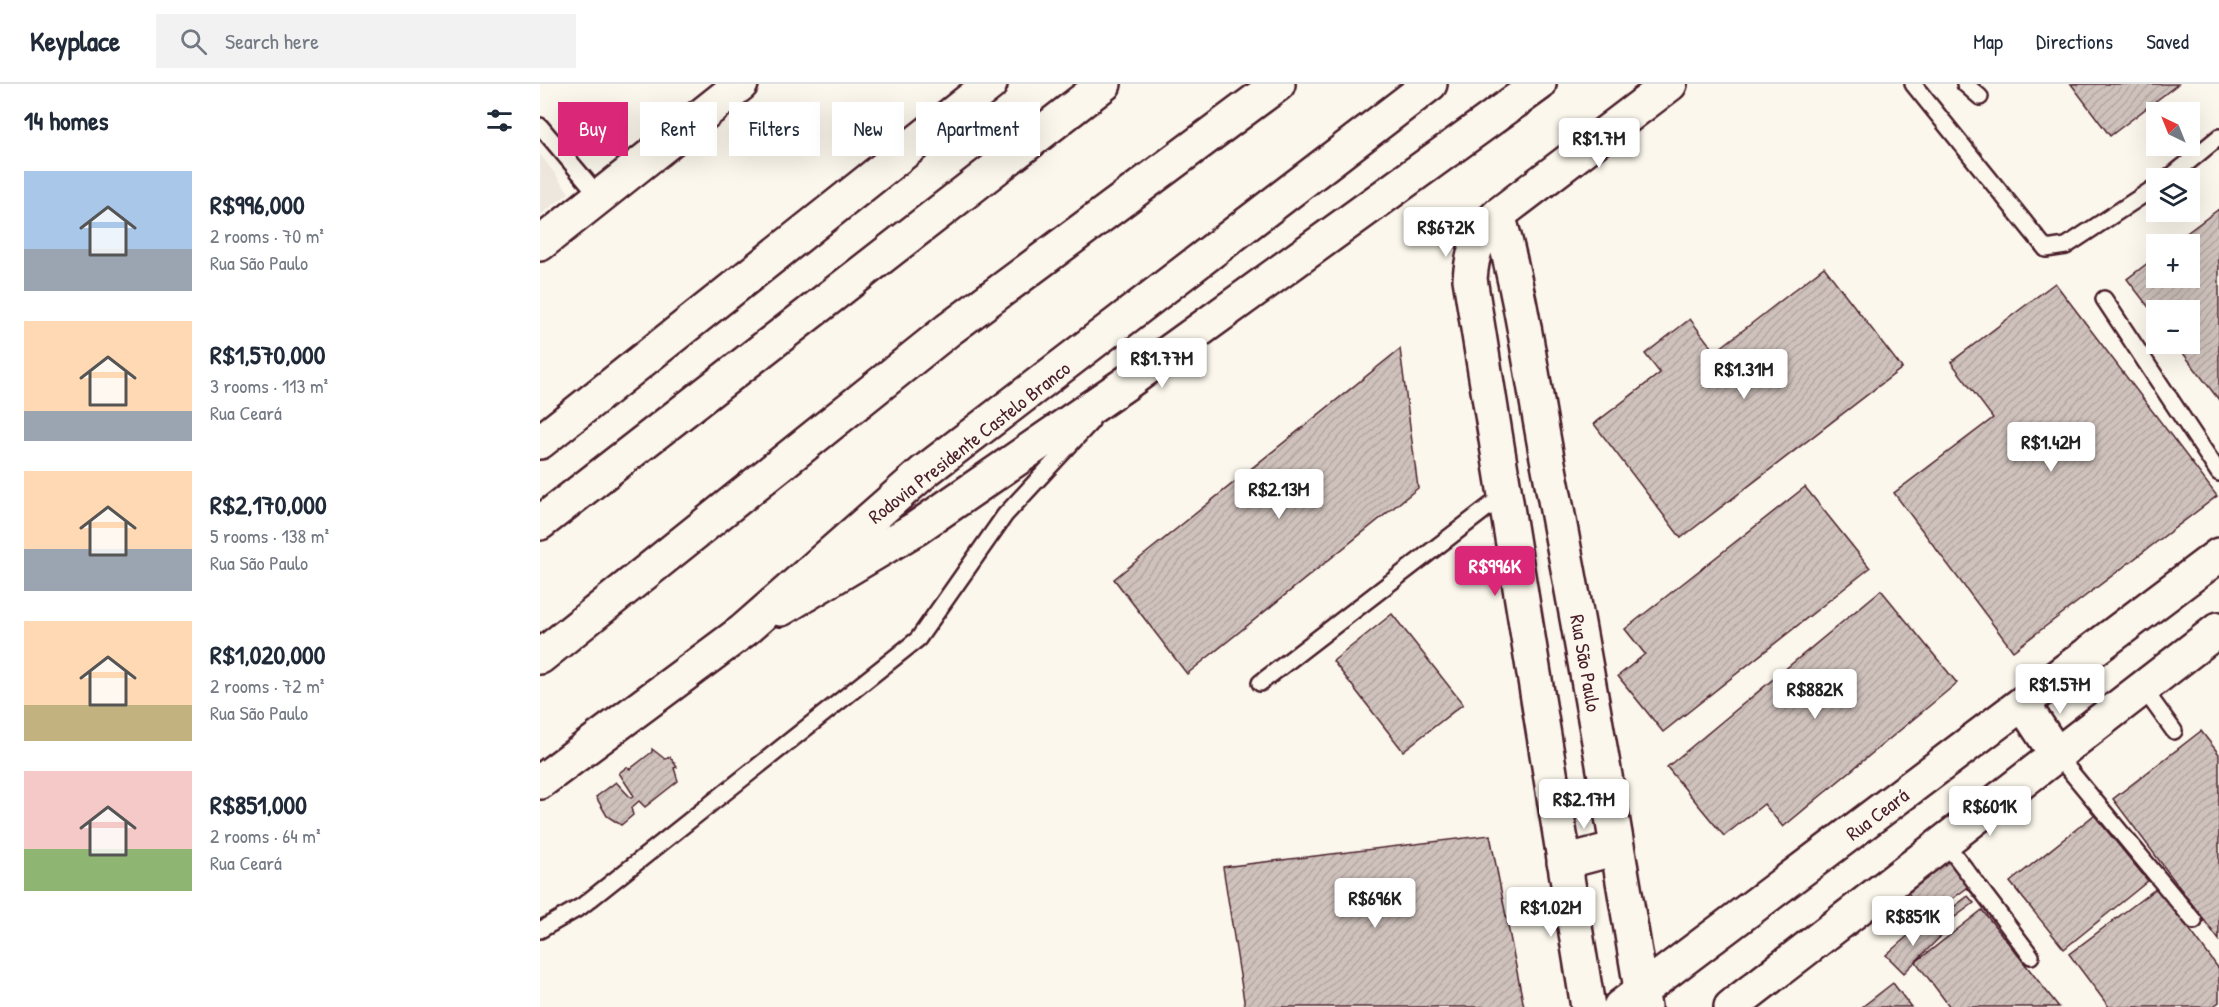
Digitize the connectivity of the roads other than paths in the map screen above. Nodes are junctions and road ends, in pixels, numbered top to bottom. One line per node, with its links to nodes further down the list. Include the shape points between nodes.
1 (741, 84): 15 (main road)
2 (990, 84): 22 (main road)
3 (1104, 84): 25 (main road)
4 (1278, 84): 29 (main road, via 948,330)
5 (1430, 84): 28 (main road, Rodovia Presidente Castelo Branco, via 925,471)
6 (1539, 84): 21 (main road)
7 (1670, 84): 16 (main road)
8 (1913, 84): 14 (lane, via 2046,249 2066,246)
9 (1965, 84): 10 (lane)
10 (1980, 97)
11 (540, 126): 15 (lane)
12 (2219, 136): 13 (lane)
13 (2181, 168)
14 (2146, 193)
15 (599, 196): 17 (main road)
16 (1498, 215): 18 (main road, Rua São Paulo); 19 (main road, via 1477,243)
17 (540, 244)
18 (1515, 270): 19 (main road); 37 (main road, Rua São Paulo)
19 (1470, 279): 24 (main road)
20 (2104, 299): 23 (lane)
21 (1125, 384): 28 (main road, via 915,529); 40 (lane, via 1005,515 918,639 582,906)
22 (541, 441)
23 (2219, 473)
24 (1504, 495): 30 (lane); 38 (main road)
25 (540, 523)
26 (2219, 555): 32 (main road, Rua Ceará)
27 (2219, 629): 31 (main road)
28 (743, 632): 35 (main road, Rodovia Presidente Castelo Branco)
29 (540, 657)
30 (1260, 683)
31 (2143, 688): 33 (lane); 34 (main road)
32 (2023, 704): 34 (main road); 42 (main road, Rua Ceará)
33 (2174, 731)
34 (2056, 754): 36 (main road); 39 (lane)
35 (540, 782)
36 (1944, 841): 41 (lane); 44 (main road)
37 (1617, 848): 38 (main road); 42 (main road, Rua São Paulo)
38 (1564, 862): 43 (main road)
39 (2194, 921)
40 (540, 930)
41 (2031, 956)
42 (1635, 1002)
43 (1588, 1007)
44 (1731, 1007)

